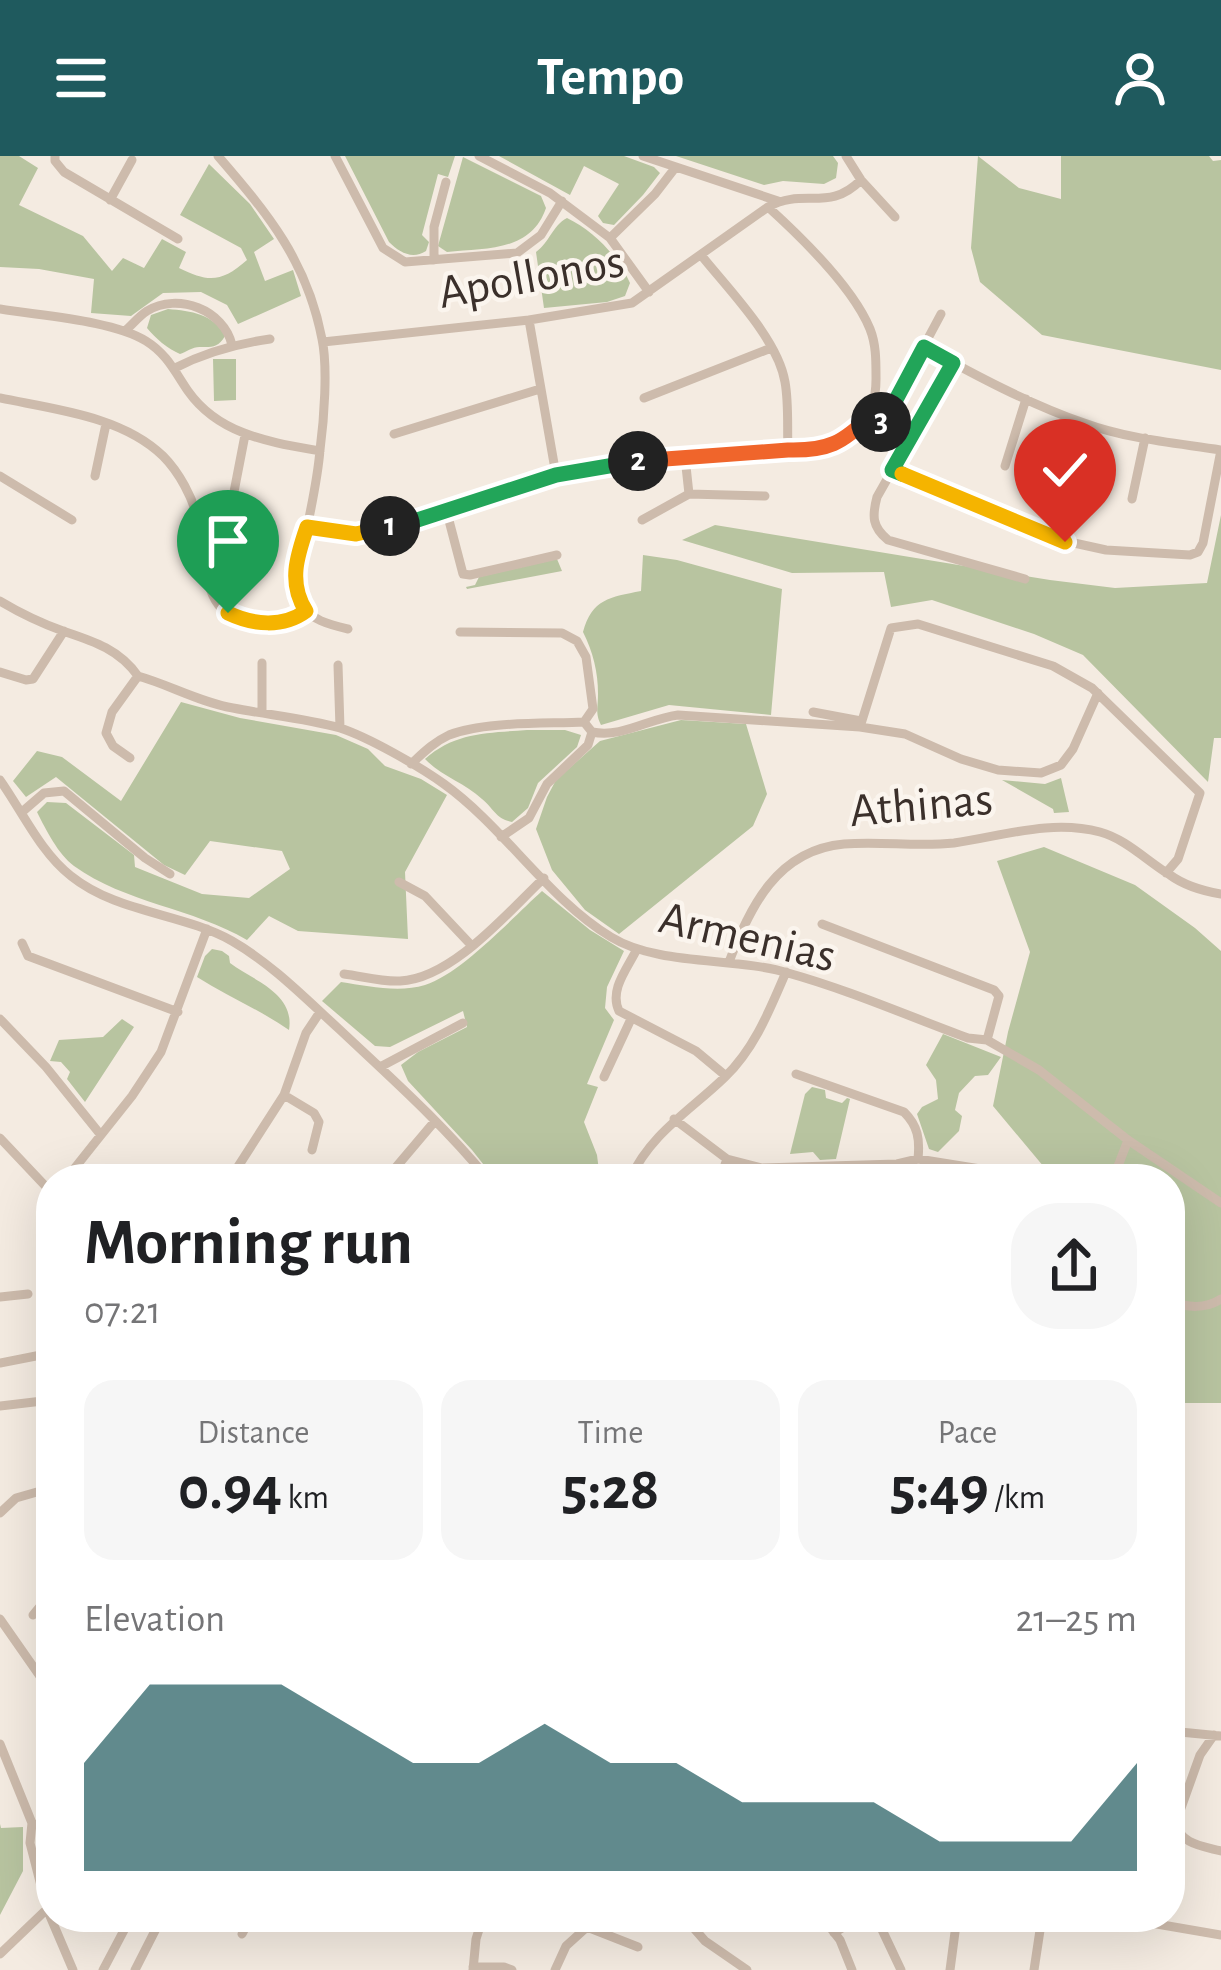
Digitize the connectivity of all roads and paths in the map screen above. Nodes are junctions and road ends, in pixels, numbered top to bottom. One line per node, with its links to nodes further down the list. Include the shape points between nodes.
1 (55, 156): 11 (street, via 64,172)
2 (218, 156): 25 (street, via 300,269)
3 (335, 156): 18 (street, via 383,248 405,262)
4 (479, 156): 12 (street)
5 (644, 156): 8 (street)
6 (846, 156): 9 (street)
7 (132, 160): 11 (street)
8 (675, 168): 13 (street); 15 (street)
9 (861, 180): 13 (street, via 836,198); 14 (street)
10 (446, 182): 18 (street)
11 (110, 200): 16 (street)
12 (562, 201): 15 (street); 18 (street, via 542,235 517,253)
13 (773, 204): 17 (street, Apollonos); 35 (street, via 869,328 877,390)
14 (895, 217)
15 (610, 238): 19 (street)
16 (178, 239)
17 (701, 255): 19 (street, Apollonos); 28 (street)
18 (434, 260)
19 (649, 292): 22 (street, Apollonos, via 632,303)
20 (0, 309): 23 (street)
21 (941, 314): 27 (street)
22 (529, 320): 25 (street, Apollonos); 31 (street)
23 (125, 331): 26 (street, via 148,310 190,306 222,322); 30 (street)
24 (270, 339): 26 (street)
25 (323, 342): 44 (street)
26 (232, 345): 30 (street)
27 (924, 347): 29 (street); 37 (street)
28 (771, 348): 33 (street); 42 (street, via 785,379)
29 (953, 363): 34 (street); 47 (street)
30 (175, 368): 39 (street, via 210,417)
31 (540, 389): 38 (street); 48 (street)
32 (0, 398): 36 (street)
33 (644, 398)
34 (1026, 399): 40 (street); 46 (street)
35 (870, 416): 37 (street); 42 (street, via 829,447)
36 (106, 424): 50 (street); 62 (street, via 164,457 184,487 198,519 203,572 228,613 267,623)
37 (883, 424): 41 (street)
38 (394, 434)
39 (245, 435): 44 (street); 54 (street, via 232,497)
40 (1145, 438): 43 (street); 53 (street)
41 (871, 445)
42 (788, 450): 45 (street)
43 (1221, 450): 47 (street, via 1203,544 1190,555 1065,542)
44 (320, 451): 58 (street)
45 (686, 457): 48 (street); 51 (street)
46 (1005, 466)
47 (892, 470): 60 (street, via 872,515 878,531)
48 (556, 475): 55 (street)
49 (0, 476): 56 (street)
50 (95, 476)
51 (689, 494): 52 (street); 57 (street)
52 (766, 496)
53 (1132, 499)
54 (211, 502)
55 (446, 509): 58 (street, via 356,534); 59 (street, via 463,574)
56 (71, 520)
57 (642, 520)
58 (307, 527): 62 (street, via 295,585)
59 (557, 555)
60 (1025, 579)
61 (0, 601): 64 (street, Armenias)
62 (306, 611): 63 (street)
63 (348, 629)
64 (64, 631): 68 (street, via 36,676); 69 (street, Armenias, via 118,653)
65 (460, 632): 73 (street, via 562,633 578,641 592,709)
66 (262, 664): 71 (street)
67 (338, 665): 75 (street)
68 (0, 672)
69 (138, 676): 71 (street, Armenias); 77 (street, via 106,733)
70 (1098, 693): 74 (street, via 1073,748 1042,773 998,770); 74 (street, via 1052,666 918,624 891,628); 82 (street, via 1200,793)
71 (262, 711): 75 (street, Armenias)
72 (813, 712): 74 (street)
73 (584, 722): 76 (street); 78 (street, via 451,734)
74 (860, 724): 76 (street, via 678,715 608,735)
75 (340, 728): 78 (street, Armenias)
76 (592, 732): 81 (street, via 529,818)
77 (130, 758)
78 (411, 764): 81 (street, Armenias)
79 (0, 780): 80 (street)
80 (22, 812): 83 (street, via 44,793 64,791); 88 (street, via 68,875)
81 (501, 837): 84 (street, Armenias)
82 (1166, 873): 86 (street, Athinas); 92 (street, Athinas, via 1104,832 1061,826 950,843 839,844 767,885)
83 (170, 874)
84 (544, 878): 90 (street); 91 (street, Armenias, via 612,938)
85 (399, 882): 90 (street, via 425,896)
86 (1221, 894)
87 (822, 925): 100 (street, via 994,990)
88 (207, 929): 95 (street); 96 (street, via 262,960)
89 (22, 943): 95 (street, via 28,956)
90 (472, 946): 94 (street, via 435,972 401,982)
91 (637, 949): 92 (street, Armenias); 98 (street, via 615,989 619,1011)
92 (729, 962): 93 (street, Armenias)
93 (786, 972): 100 (street, Armenias); 103 (street, via 762,1026)
94 (344, 974)
95 (178, 1012): 108 (street, via 161,1052)
96 (320, 1012): 101 (street); 105 (street)
97 (0, 1018): 108 (street)
98 (631, 1019): 103 (street, via 696,1051); 104 (street)
99 (463, 1022): 101 (street)
100 (988, 1040): 110 (street, Armenias)
101 (380, 1066): 107 (street)
102 (796, 1074): 112 (street, via 904,1112 920,1140)
103 (726, 1076): 106 (street)
104 (604, 1077)
105 (284, 1095): 111 (street, via 318,1119); 115 (street)
106 (674, 1119): 113 (street); 118 (street)
107 (435, 1120): 116 (street); 117 (street)
108 (100, 1134): 114 (street)
109 (0, 1138): 125 (street)
110 (1129, 1140): 123 (street); 124 (street, Armenias)
111 (312, 1150)
112 (918, 1159): 121 (street); 122 (street)
113 (728, 1160): 119 (street); 120 (street)
114 (77, 1164)
115 (240, 1164)
116 (398, 1164)
117 (475, 1164)
118 (639, 1164)
119 (727, 1164)
120 (745, 1164)
121 (897, 1164)
122 (949, 1164)
123 (1119, 1164)
124 (1164, 1164)
125 (36, 1176)
126 (1185, 1178): 127 (street, Armenias)
127 (1221, 1203)
128 (28, 1294): 129 (street)
129 (0, 1297)
130 (1221, 1299): 131 (street)
131 (1185, 1304)
132 (36, 1356): 133 (street)
133 (0, 1363)
134 (36, 1402): 135 (street)
135 (0, 1406)
136 (36, 1492): 137 (street)
137 (0, 1513)
138 (36, 1611): 139 (street)
139 (33, 1615)
140 (0, 1618): 141 (street)
141 (36, 1670)
142 (1185, 1733): 143 (street)
143 (1217, 1736): 145 (street)
144 (0, 1744): 146 (street)
145 (1185, 1797)
146 (32, 1823): 147 (street); 150 (street)
147 (36, 1824)
148 (1185, 1840): 149 (street)
149 (1221, 1851)
150 (36, 1866)
151 (36, 1920): 166 (street)
152 (1185, 1928): 164 (street)
153 (57, 1932): 168 (street)
154 (123, 1932): 169 (street)
155 (154, 1932): 170 (street)
156 (478, 1932): 167 (street)
157 (581, 1932): 172 (street)
158 (600, 1932): 165 (street)
159 (697, 1932): 173 (street)
160 (884, 1932): 175 (street)
161 (955, 1932): 176 (street)
162 (1040, 1932): 177 (street)
163 (834, 1933): 174 (street)
164 (1221, 1934)
165 (638, 1946)
166 (0, 1954)
167 (473, 1968): 171 (street)
168 (74, 1970)
169 (103, 1970)
170 (135, 1970)
171 (512, 1970)
172 (554, 1970)
173 (747, 1970)
174 (852, 1970)
175 (901, 1970)
176 (950, 1970)
177 (1034, 1970)

